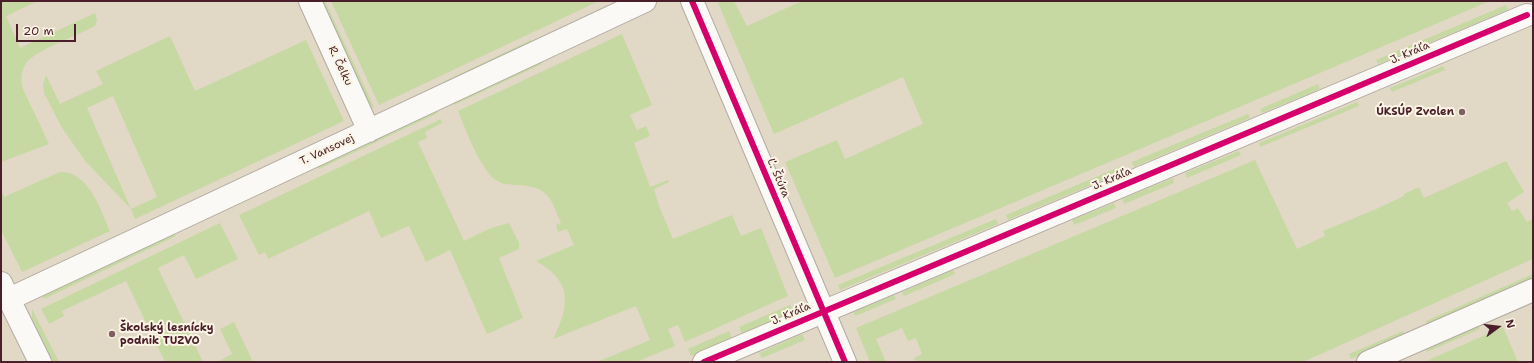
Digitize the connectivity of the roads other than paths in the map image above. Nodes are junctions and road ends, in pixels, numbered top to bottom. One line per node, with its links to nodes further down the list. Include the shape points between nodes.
1 (310, 1): 5 (street, R. Čelku)
2 (645, 1): 5 (street, T. Vansovej)
3 (692, 1): 8 (street, Ľ. Štúra)
4 (1527, 15): 8 (street, J. Kráľa)
5 (369, 130): 7 (street, T. Vansovej)
6 (1533, 290): 12 (street)
7 (5, 291): 9 (street)
8 (823, 311): 10 (street, J. Kráľa); 11 (street, Ľ. Štúra)
9 (40, 362)
10 (704, 362)
11 (844, 362)
12 (1368, 362)

